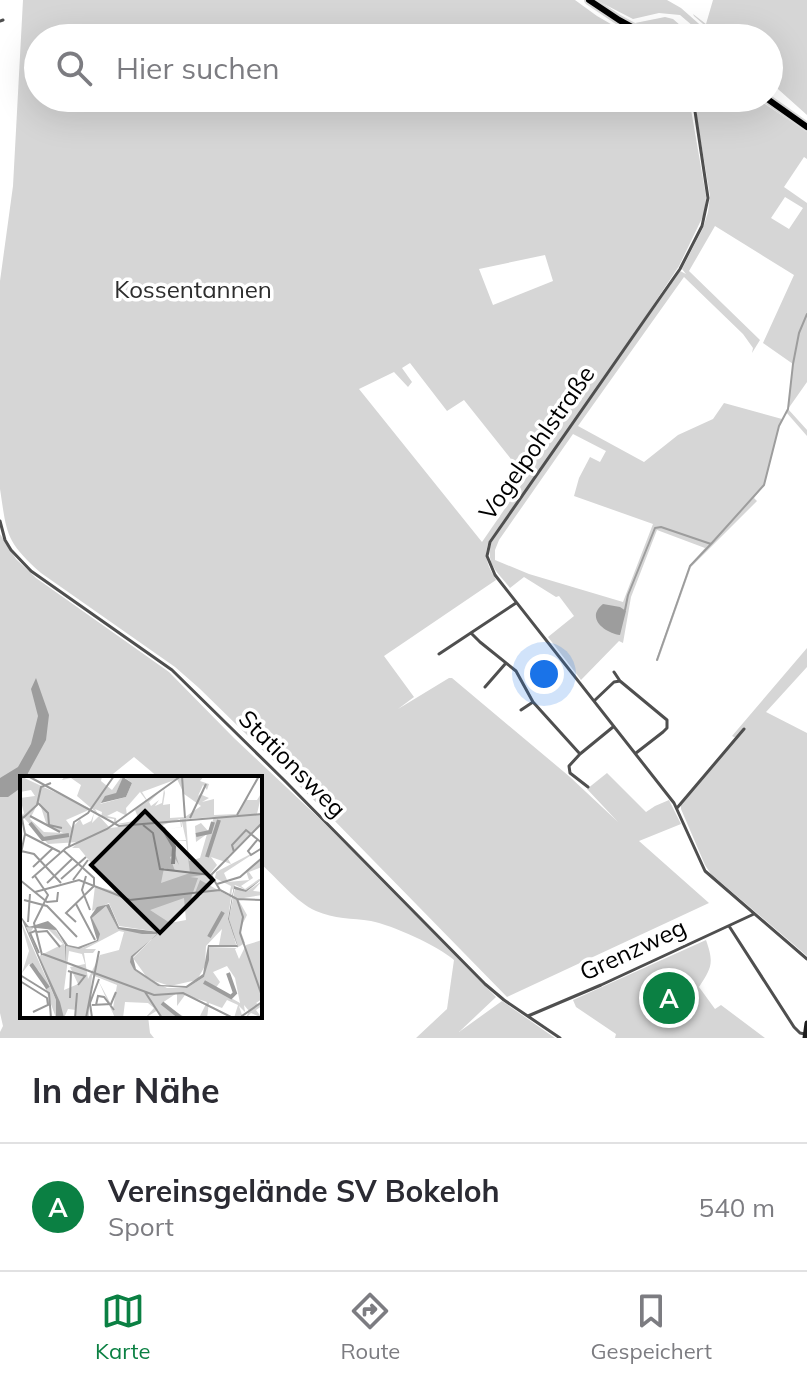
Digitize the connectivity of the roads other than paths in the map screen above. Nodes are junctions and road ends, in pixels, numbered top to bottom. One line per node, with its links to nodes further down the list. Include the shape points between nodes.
1 (589, 0): 2 (main road)
2 (626, 24)
3 (783, 110): 5 (main road)
4 (695, 112): 7 (street, Vogelpohlstraße, via 708,198 702,226 680,269 487,549 495,575)
5 (807, 127)
6 (0, 521): 28 (street, Stationsweg, via 11,550 31,571 172,670 485,984)
7 (517, 602): 8 (street); 14 (street, Vogelpohlstraße)
8 (471, 633): 9 (street); 10 (street)
9 (439, 654)
10 (506, 663): 13 (street); 15 (street)
11 (614, 672): 12 (street)
12 (620, 681): 14 (street); 18 (street)
13 (485, 687)
14 (594, 701): 19 (street, Vogelpohlstraße)
15 (533, 702): 16 (street); 22 (street)
16 (521, 710)
17 (673, 714): 18 (street)
18 (667, 720): 21 (street, via 667,728)
19 (614, 726): 21 (street, Vogelpohlstraße); 22 (street)
20 (744, 729): 24 (street)
21 (636, 753): 24 (street, Vogelpohlstraße)
22 (580, 754): 23 (street, via 569,771)
23 (588, 787)
24 (677, 808): 25 (street, Vogelpohlstraße, via 705,871)
25 (754, 914): 26 (street, Grenzweg); 27 (street, Vogelpohlstraße)
26 (729, 926): 28 (street, Grenzweg); 30 (street)
27 (807, 959)
28 (528, 1016): 31 (street, Stationsweg)
29 (807, 1023): 30 (street)
30 (805, 1036)
31 (560, 1038)

